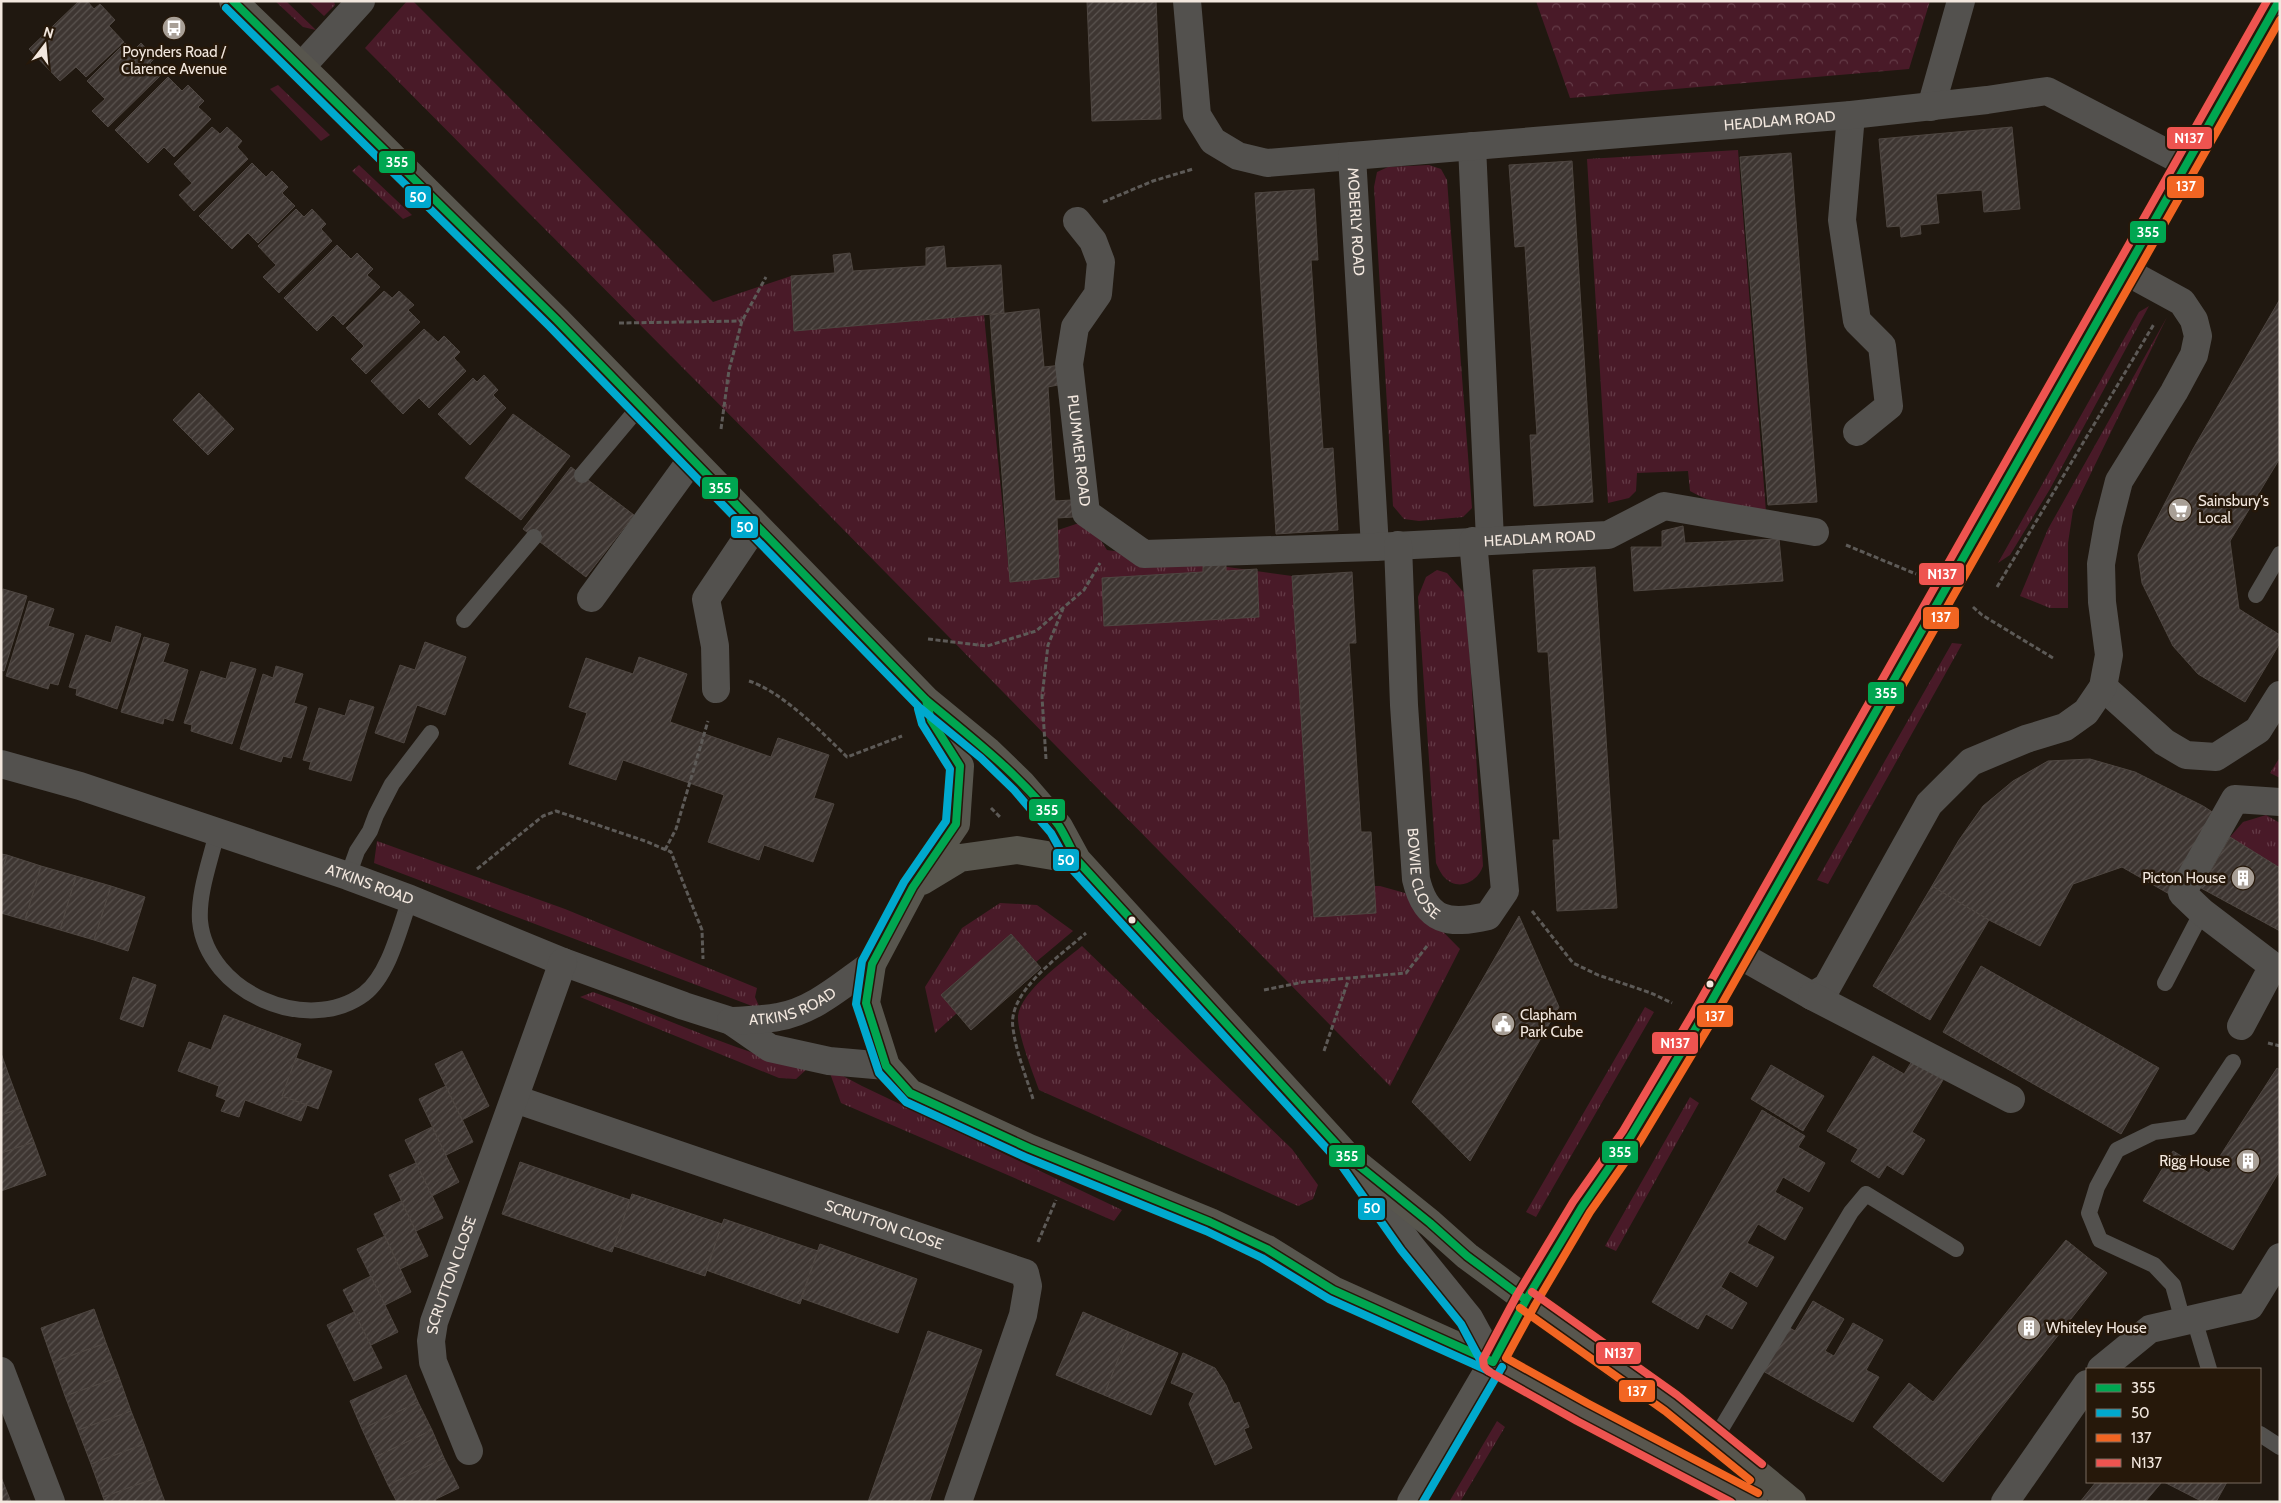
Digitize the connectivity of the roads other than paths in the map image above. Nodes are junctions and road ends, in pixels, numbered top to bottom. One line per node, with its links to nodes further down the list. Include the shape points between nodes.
1 (233, 1): 6 (highway)
2 (361, 1): 6 (street)
3 (1188, 1): 10 (street, MOBERLY ROAD, via 1197,115 1213,141 1238,156 1267,163)
4 (1961, 1): 7 (street)
5 (2279, 1): 11 (main road)
6 (301, 67): 14 (highway)
7 (1931, 107): 8 (street, HEADLAM ROAD); 11 (street, HEADLAM ROAD, via 2048,91)
8 (1851, 115): 9 (street, HEADLAM ROAD); 15 (street, via 1842,220 1857,321 1882,346 1889,406)
9 (1472, 146): 10 (street, HEADLAM ROAD); 21 (street)
10 (1352, 156): 22 (street, MOBERLY ROAD)
11 (2188, 164): 13 (main road)
12 (1077, 221): 22 (street, PLUMMER ROAD, via 1093,241 1100,262 1098,294 1075,327 1069,364 1086,513 1144,554)
13 (2127, 272): 28 (street, via 2182,302 2194,320 2198,336 2194,355 2117,489 2101,564 2109,655); 40 (main road)
14 (640, 406): 16 (highway); 17 (lane)
15 (1857, 432)
16 (692, 459): 18 (highway); 25 (street)
17 (582, 475)
18 (755, 526): 27 (street, via 706,599); 30 (highway)
19 (1815, 532): 21 (street, HEADLAM ROAD, via 1664,506 1608,535)
20 (534, 537): 26 (lane)
21 (1481, 540): 22 (street, HEADLAM ROAD); 22 (street, BOWIE CLOSE, via 1505,891 1488,916 1466,921 1448,920 1429,910 1420,897 1416,879 1404,704)
22 (1387, 546)
23 (2280, 554): 24 (lane)
24 (2256, 595)
25 (591, 598)
26 (464, 620)
27 (716, 679)
28 (2103, 687): 29 (street, via 2164,742 2186,755 2216,757 2258,730); 44 (street, via 2086,712 2065,727 1971,762 1929,804 1827,987)
29 (2280, 695)
30 (929, 710): 35 (highway, via 988,751 1020,783 1059,827); 37 (highway, via 960,766 956,824)
31 (431, 733): 36 (lane, via 392,784 357,851)
32 (1, 764): 34 (street, ATKINS ROAD, via 80,786)
33 (2280, 802): 39 (street, via 2235,799 2182,893)
34 (218, 832): 36 (street, ATKINS ROAD); 38 (lane, via 202,896 200,920 206,943 218,966 234,983 255,996 282,1006 306,1010 329,1008 349,1003 366,992 380,976 389,957)
35 (1077, 860): 37 (highway, via 1018,850 960,858); 51 (highway)
36 (348, 876): 38 (street, ATKINS ROAD)
37 (913, 888): 42 (highway)
38 (410, 899): 41 (street, ATKINS ROAD)
39 (2202, 912): 43 (lane); 46 (street, via 2273,966)
40 (1738, 954): 44 (street); 54 (main road, via 1631,1136 1582,1207)
41 (563, 962): 45 (street, ATKINS ROAD); 49 (street, SCRUTTON CLOSE)
42 (872, 964): 45 (street, ATKINS ROAD, via 809,1006 779,1017); 48 (highway, via 866,1003)
43 (2165, 983)
44 (1812, 996): 50 (street)
45 (731, 1021): 48 (street, ATKINS ROAD, via 770,1048 829,1061)
46 (2241, 1026)
47 (2233, 1062): 55 (lane, via 2190,1127 2154,1132 2118,1150 2097,1187 2089,1213 2100,1240 2154,1265 2173,1285)
48 (886, 1066): 56 (highway, via 910,1094 1029,1148 1210,1222 1377,1312)
49 (515, 1098): 64 (street, SCRUTTON CLOSE, via 434,1322 431,1341 433,1362); 66 (street, SCRUTTON CLOSE, via 1025,1273 1028,1286 1023,1315)
50 (2011, 1099)
51 (1347, 1156): 54 (highway, via 1467,1256); 56 (main road, via 1409,1244 1469,1318)
52 (1956, 1249): 62 (lane, via 1866,1194 1851,1212)
53 (2280, 1257): 55 (street, via 2250,1306)
54 (1526, 1300): 56 (main road); 62 (highway, via 1671,1403)
55 (2189, 1320): 57 (street, via 2150,1329); 58 (lane)
56 (1493, 1362): 67 (main road); 68 (highway)
57 (2102, 1368)
58 (2209, 1368)
59 (1, 1371): 65 (street)
60 (2086, 1385): 70 (street)
61 (2261, 1435): 63 (lane)
62 (1715, 1439): 69 (highway)
63 (2280, 1447)
64 (470, 1451)
65 (51, 1502)
66 (958, 1502)
67 (1411, 1502)
68 (1753, 1502)
69 (1792, 1502)
70 (2004, 1502)

